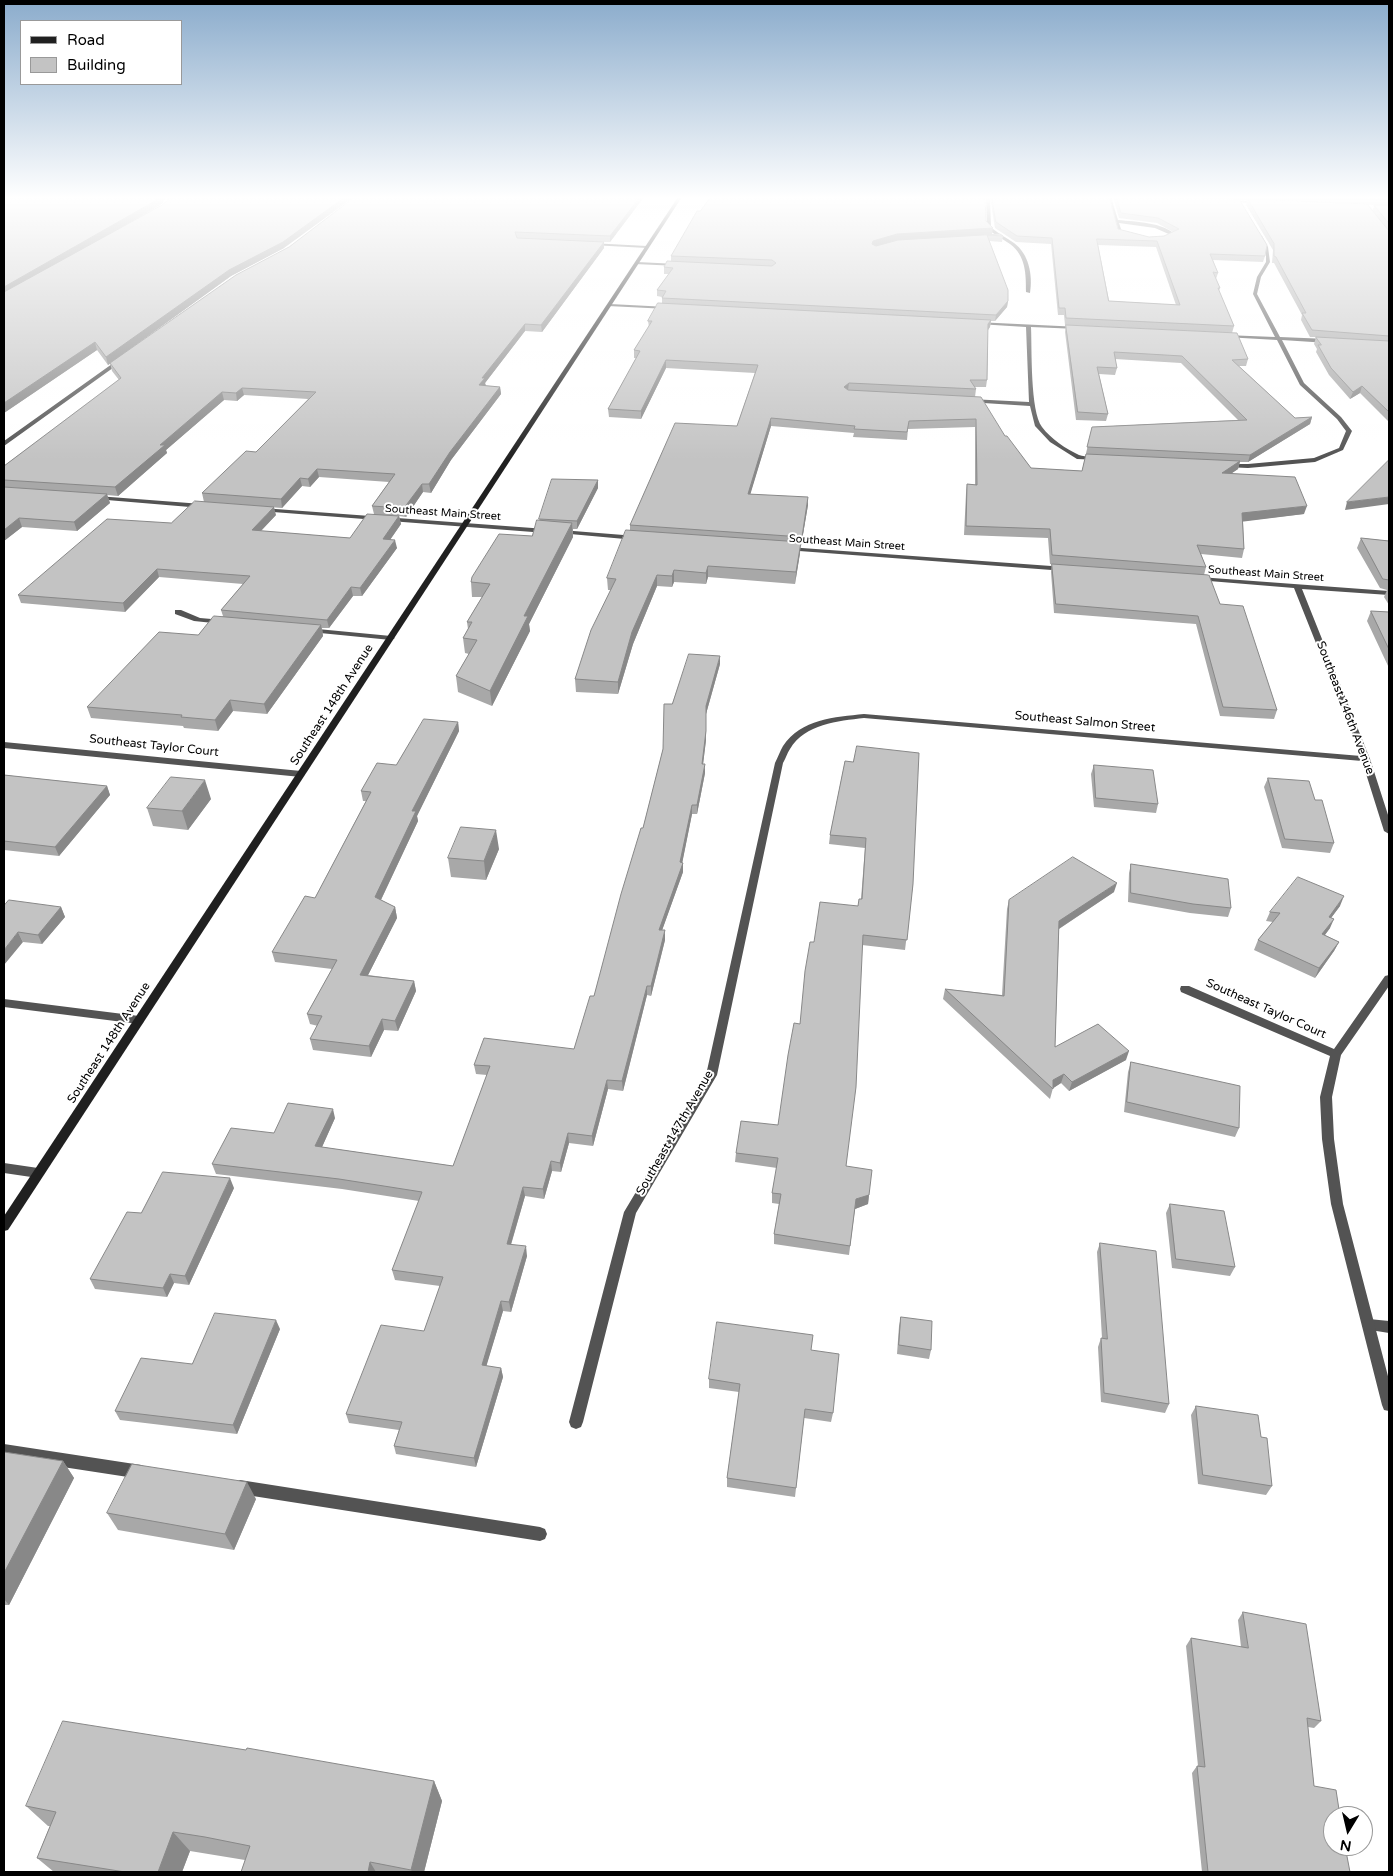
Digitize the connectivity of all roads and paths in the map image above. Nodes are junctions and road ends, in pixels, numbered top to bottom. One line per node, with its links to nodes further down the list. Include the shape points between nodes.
1 (623, 285): 5 (main road, Southeast 148th Avenue)
2 (1028, 285): 4 (street)
3 (1255, 285): 11 (street, via 1255,294)
4 (1028, 292)
5 (610, 305): 6 (street); 22 (main road, Southeast 148th Avenue)
6 (679, 308)
7 (970, 322): 8 (street)
8 (1028, 325): 9 (street); 15 (street)
9 (1088, 328)
10 (1217, 335): 11 (street)
11 (1277, 338): 12 (street); 18 (street, via 1302,384 1349,431 1341,449 1315,460)
12 (1333, 341)
13 (130, 354): 16 (street)
14 (964, 400): 15 (street)
15 (1032, 404): 17 (street, via 1038,426 1052,441 1079,458)
16 (4, 444)
17 (1107, 460)
18 (1221, 465)
19 (90, 498): 20 (street)
20 (208, 506)
21 (256, 510): 22 (street, Southeast Main Street)
22 (465, 525): 23 (street, Southeast Main Street); 32 (main road, Southeast 148th Avenue)
23 (647, 538)
24 (784, 548): 25 (street, Southeast Main Street)
25 (1070, 569)
26 (1188, 578): 27 (street, Southeast Main Street)
27 (1297, 586): 28 (street, Southeast Main Street); 35 (street, Southeast 146th Avenue)
28 (1389, 593)
29 (178, 612): 30 (street, via 197,620)
30 (236, 623)
31 (304, 630): 32 (street)
32 (391, 638): 36 (main road, Southeast 148th Avenue)
33 (804, 731): 35 (street, Southeast Salmon Street, via 829,719 864,716); 49 (street, Southeast 147th Avenue, via 788,745 780,763 711,1075 630,1212)
34 (4, 745): 36 (street, Southeast Taylor Court)
35 (1366, 759): 37 (street, Southeast 146th Avenue)
36 (301, 774): 41 (main road, Southeast 148th Avenue)
37 (1389, 832)
38 (1389, 980): 42 (street)
39 (1185, 989): 42 (street, Southeast Taylor Court)
40 (4, 1003): 41 (street)
41 (139, 1020): 44 (main road, Southeast 148th Avenue)
42 (1336, 1054): 46 (street, via 1326,1097 1328,1139 1337,1204)
43 (4, 1168): 44 (street)
44 (38, 1173): 45 (main road, Southeast 148th Avenue)
45 (4, 1226)
46 (1369, 1325): 47 (street); 48 (street)
47 (1389, 1327)
48 (1389, 1405)
49 (576, 1422)
50 (4, 1451): 51 (street)
51 (160, 1475)
52 (228, 1486): 53 (street)
53 (540, 1534)

